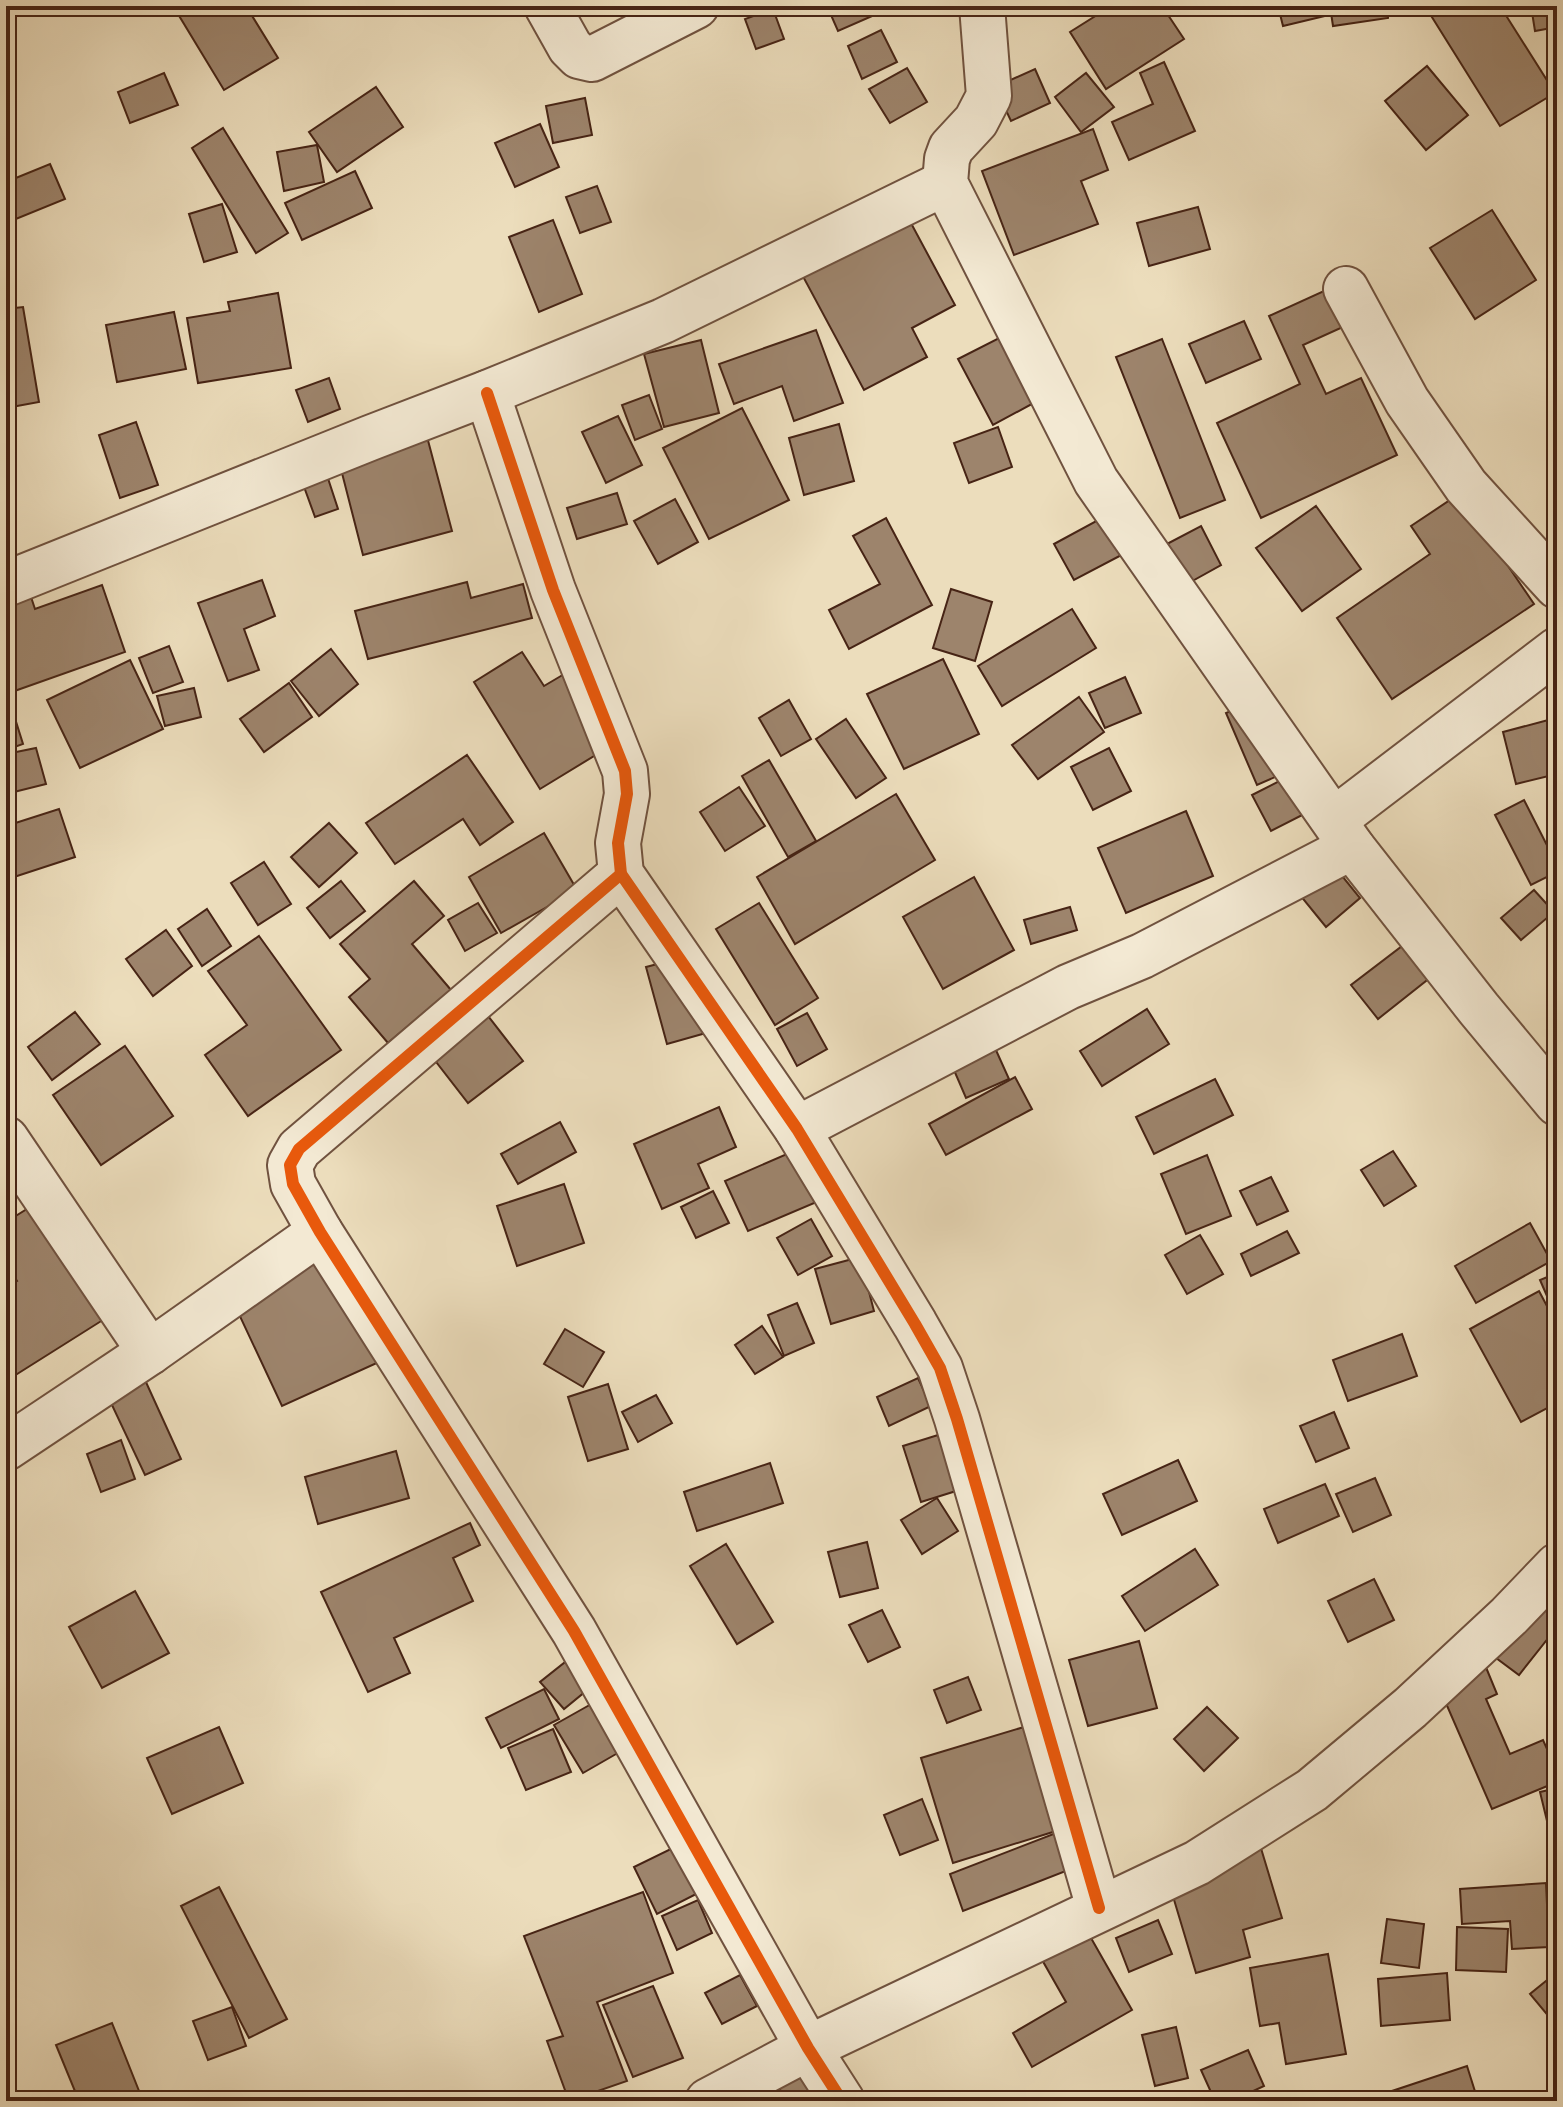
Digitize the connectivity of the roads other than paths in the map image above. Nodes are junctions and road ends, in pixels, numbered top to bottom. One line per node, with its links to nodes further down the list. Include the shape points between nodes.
1 (547, 6): 2 (street, via 570,47 592,59)
2 (696, 6)
3 (982, 6): 4 (street, via 989,96 976,121 951,148)
4 (945, 183): 6 (street, via 663,321); 10 (street, via 1096,481)
5 (1346, 289): 8 (street, via 1407,401 1466,486)
6 (487, 393): 7 (street); 11 (street, via 553,590 625,771 627,794 618,843)
7 (6, 584)
8 (1557, 586)
9 (1557, 650): 10 (street)
10 (1343, 834): 12 (street); 13 (street, via 1142,956 1068,987)
11 (621, 874): 13 (street); 15 (street, via 299,1149 290,1165 293,1184)
12 (1557, 1103)
13 (797, 1129): 19 (street, via 940,1368)
14 (6, 1139): 16 (street)
15 (320, 1232): 16 (street); 20 (street, via 574,1631)
16 (150, 1352): 17 (street)
17 (6, 1448)
18 (1557, 1566): 19 (street, via 1410,1708 1312,1790 1197,1863)
19 (1099, 1908): 20 (street)
20 (808, 2048): 21 (street); 22 (street)
21 (708, 2101)
22 (842, 2101)

